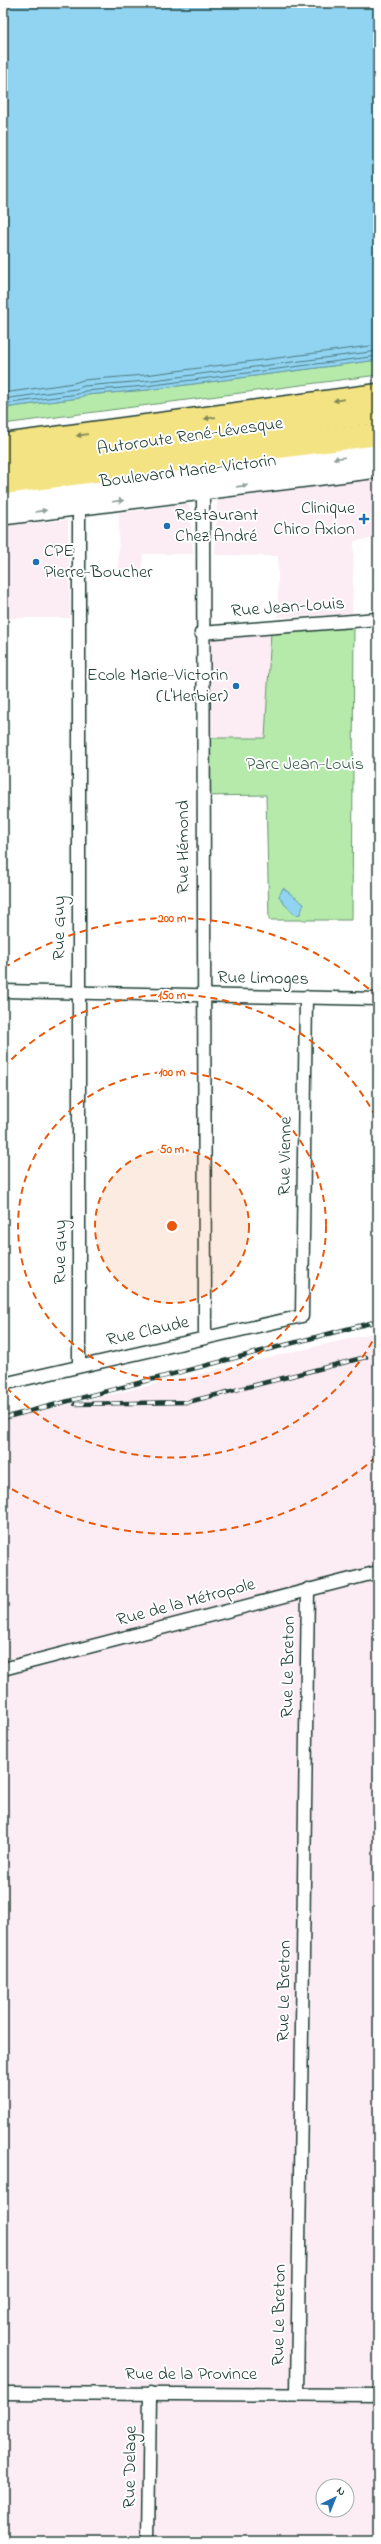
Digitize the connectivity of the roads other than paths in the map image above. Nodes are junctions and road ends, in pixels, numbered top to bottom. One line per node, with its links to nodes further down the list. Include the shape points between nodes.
1 (378, 395): 5 (highway, Autoroute René-Lévesque, one-way to 5)
2 (378, 412): 7 (highway, Autoroute René-Lévesque)
3 (378, 423): 9 (highway)
4 (378, 434): 11 (highway)
5 (3, 445)
6 (378, 453): 10 (street, Boulevard Marie-Victorin, one-way to 10)
7 (3, 462)
8 (378, 469): 10 (street, Boulevard Marie-Victorin, one-way to 8)
9 (3, 474)
10 (203, 483): 12 (street, Boulevard Marie-Victorin); 16 (street, Rue Hémond)
11 (3, 484)
12 (79, 499): 13 (street, Boulevard Marie-Victorin); 14 (street, Boulevard Marie-Victorin, one-way to 12); 18 (street, Rue Guy)
13 (3, 500)
14 (3, 516)
15 (378, 619): 16 (street, Rue Jean-Louis)
16 (201, 633): 19 (street, Rue Hémond)
17 (3, 991): 18 (street, Rue Limoges)
18 (78, 993): 19 (street, Rue Limoges); 24 (street, Rue Guy)
19 (203, 995): 20 (street, Rue Limoges); 23 (street, Rue Hémond)
20 (306, 997): 21 (street, Rue Limoges); 22 (street, Rue Vienne)
21 (378, 999)
22 (302, 1316): 23 (street, Rue Claude)
23 (205, 1337): 24 (street, Rue Claude)
24 (79, 1366): 25 (street, Rue Claude)
25 (3, 1384)
26 (378, 1572): 27 (street, Rue de la Métropole)
27 (308, 1589): 28 (street, Rue de la Métropole); 31 (street, Rue Le Breton)
28 (3, 1669)
29 (3, 2393): 30 (street, Rue de la Province)
30 (150, 2393): 31 (street, Rue de la Province); 33 (street, Rue Delage)
31 (297, 2394): 32 (street, Rue de la Province)
32 (378, 2395)
33 (148, 2541)

